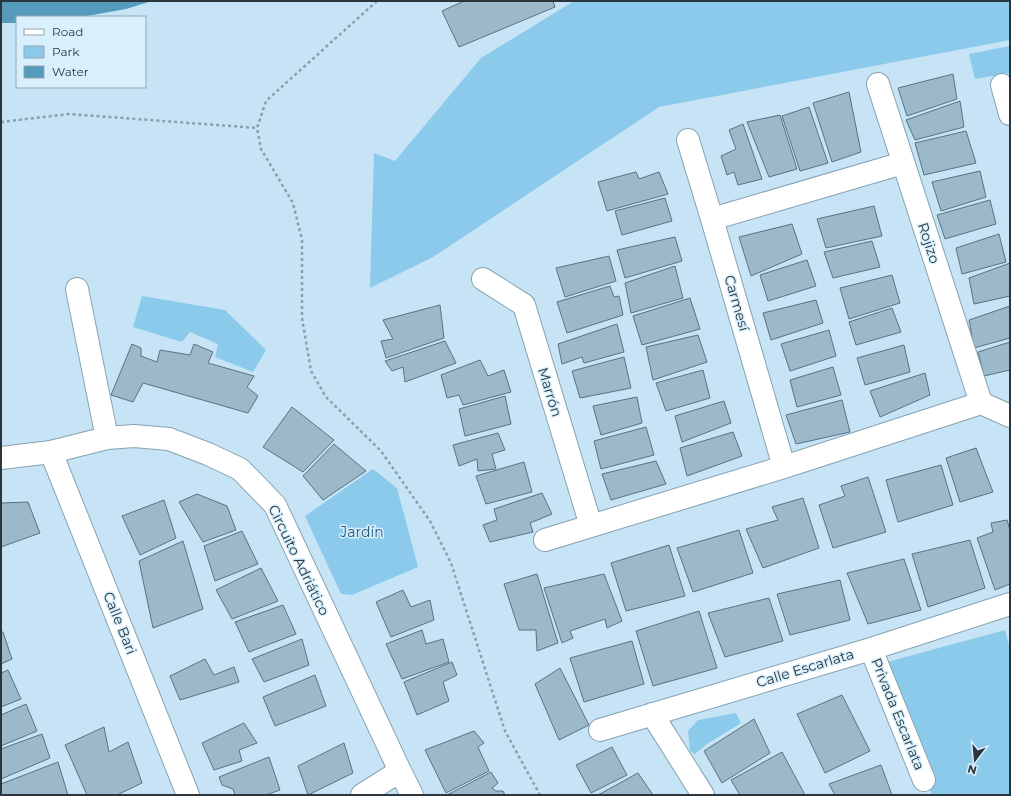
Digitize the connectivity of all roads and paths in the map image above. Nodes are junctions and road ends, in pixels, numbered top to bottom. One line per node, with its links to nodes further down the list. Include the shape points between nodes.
1 (377, 1): 6 (path, via 266,101)
2 (878, 84): 8 (street, Rojizo)
3 (1002, 84): 4 (street)
4 (1010, 114)
5 (1, 122): 6 (path, via 69,114)
6 (257, 128): 29 (path, via 261,149 293,203 302,240 302,318 311,371 326,397 381,451 430,521 451,563 505,731)
7 (688, 140): 9 (street, Carmesí)
8 (903, 163): 9 (street); 12 (street, Rojizo)
9 (712, 219): 17 (street, Carmesí)
10 (483, 279): 18 (street, Marrón, via 524,305)
11 (77, 289): 14 (street)
12 (981, 403): 13 (street); 17 (street)
13 (1010, 416)
14 (107, 438): 15 (street, Circuito Adriático); 24 (street, Circuito Adriático, via 134,436 169,439 208,454 240,469 275,505)
15 (51, 452): 16 (street, Circuito Adriático); 26 (street, Calle Bari)
16 (1, 458)
17 (784, 467): 18 (street)
18 (591, 526): 19 (street)
19 (545, 540)
20 (1010, 604): 21 (street, Calle Escarlata)
21 (871, 649): 22 (street, Calle Escarlata); 25 (street, Privada Escarlata)
22 (652, 714): 23 (street, Calle Escarlata); 30 (street)
23 (600, 730)
24 (400, 771): 27 (street); 28 (street, Circuito Adriático)
25 (924, 780)
26 (188, 795)
27 (362, 795)
28 (412, 795)
29 (540, 795)
30 (703, 795)

